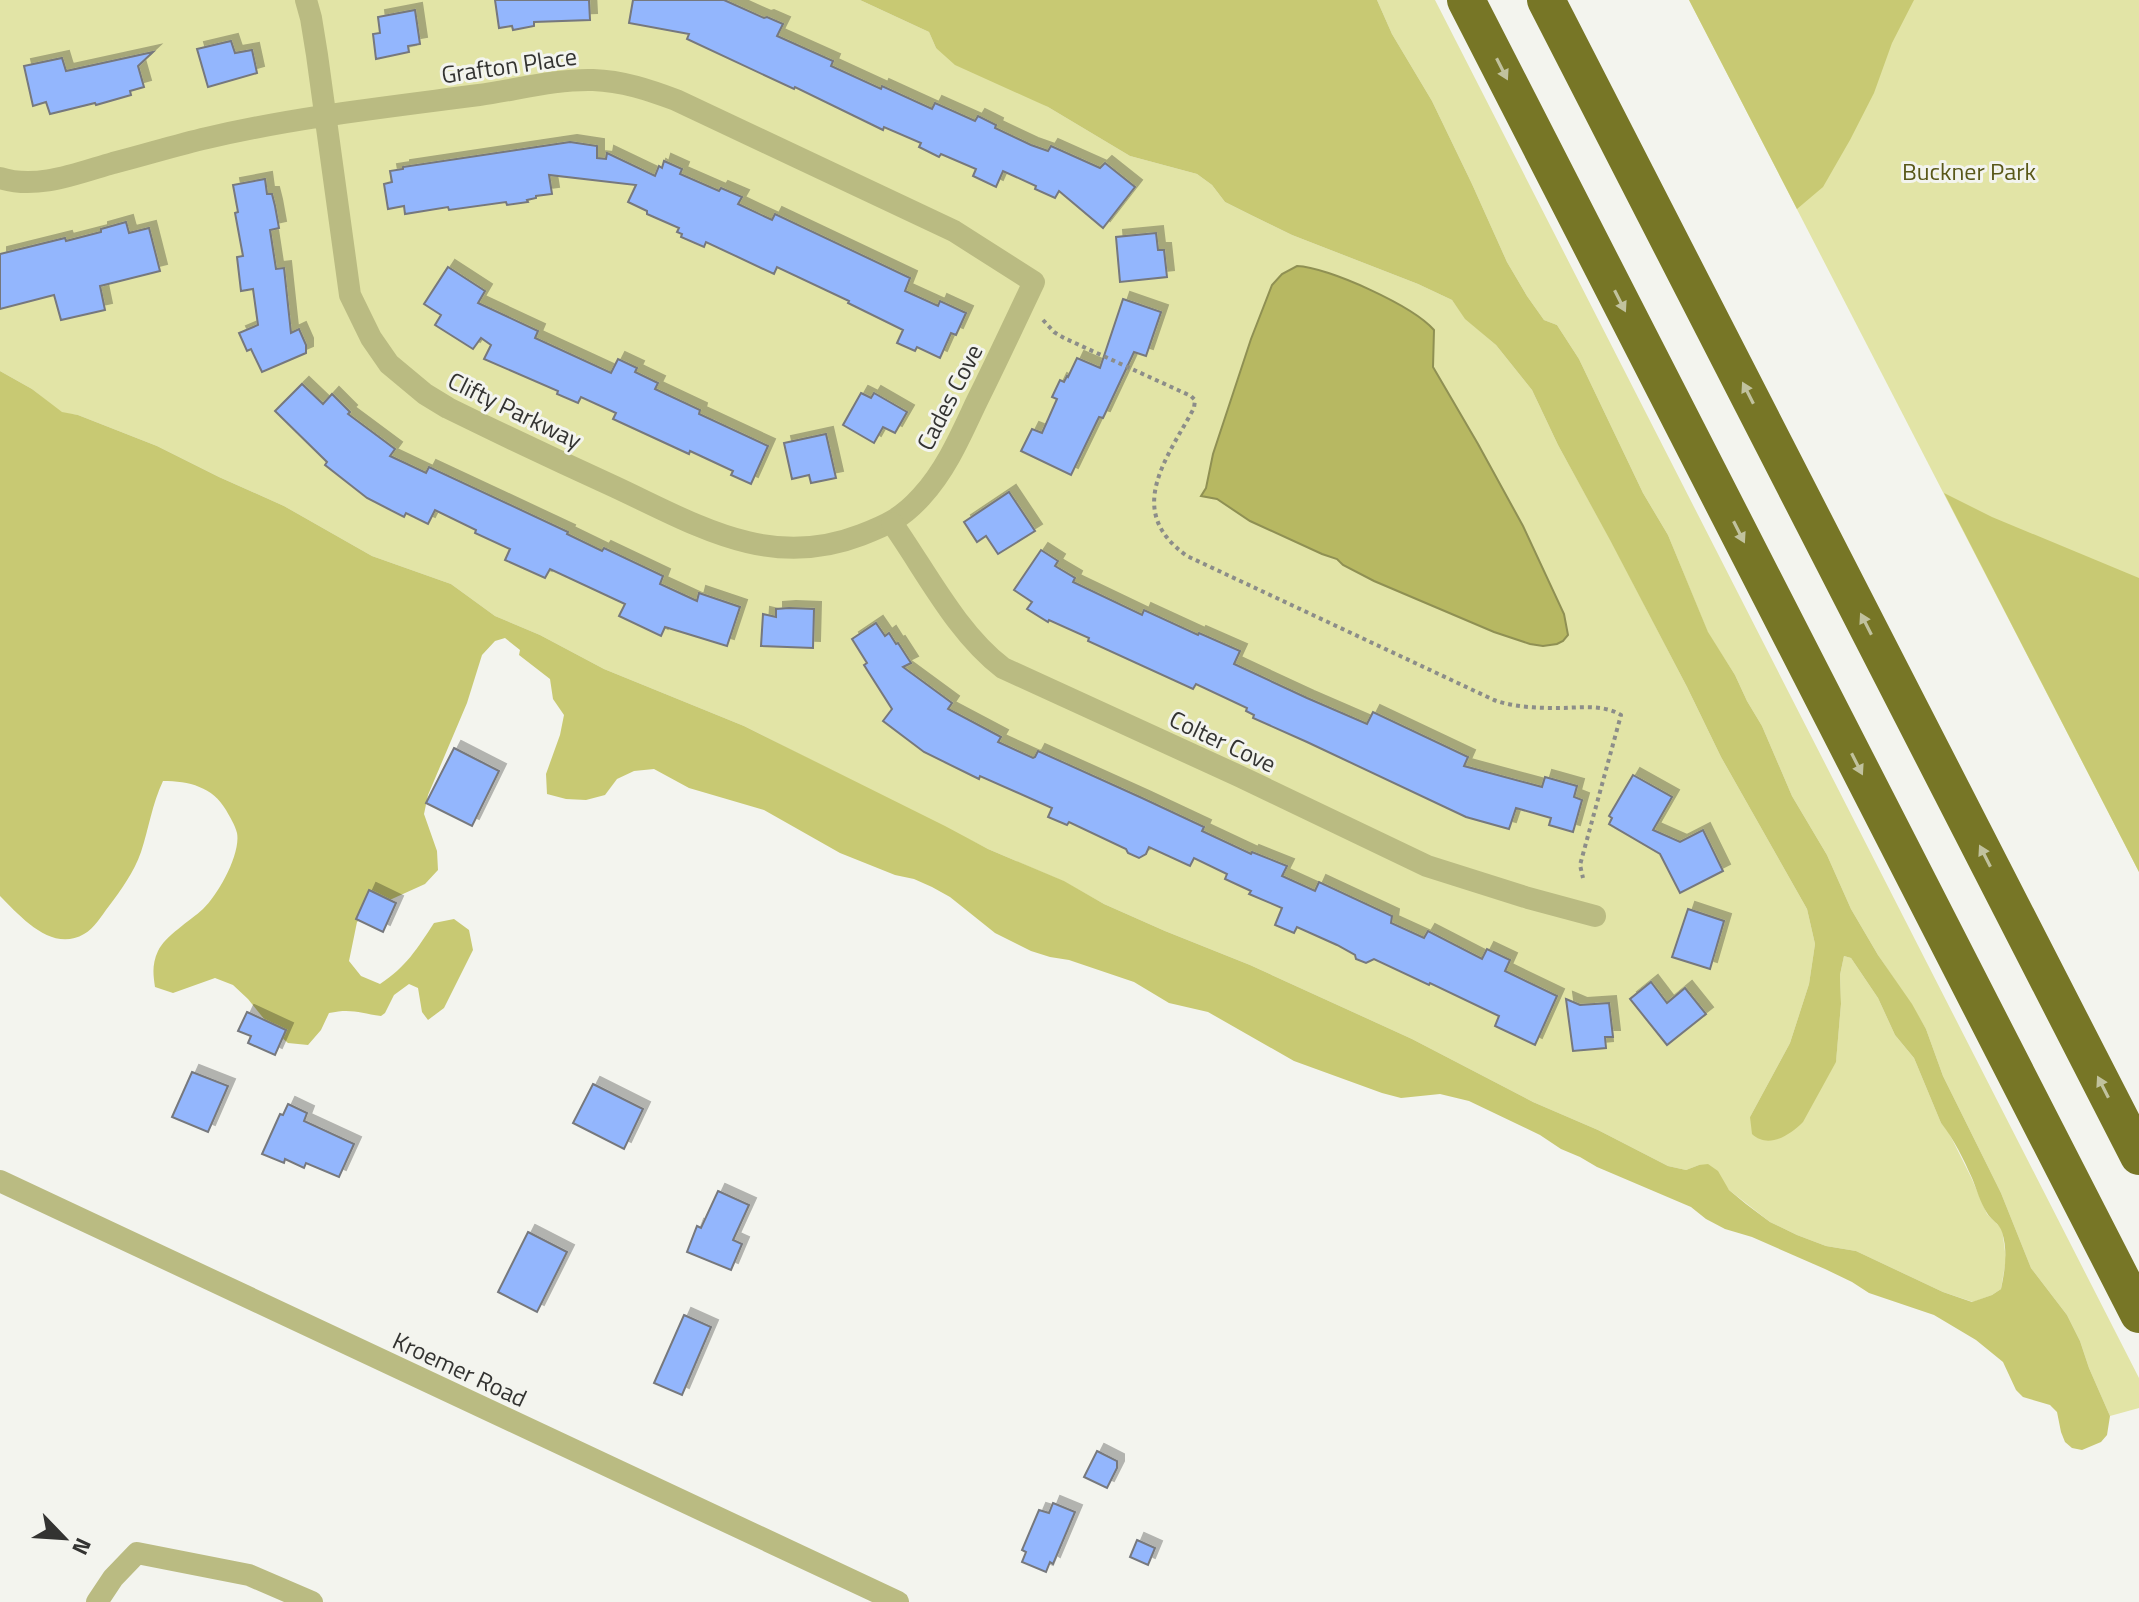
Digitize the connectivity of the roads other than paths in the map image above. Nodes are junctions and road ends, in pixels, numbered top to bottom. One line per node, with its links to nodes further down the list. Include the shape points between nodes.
1 (306, 0): 4 (street, Clifty Parkway)
2 (1466, 0): 11 (highway, one-way to 11)
3 (1546, 0): 9 (highway, one-way to 3)
4 (325, 116): 5 (street, Grafton Place, via 207,138 57,179); 6 (street, Grafton Place, via 566,81 644,88 954,231); 7 (street, Clifty Parkway, via 350,295 389,364 425,394 583,472 746,543 810,548)
5 (0, 178)
6 (1034, 282): 7 (street, Cades Cove, via 946,465)
7 (892, 523): 8 (street, Colter Cove, via 955,616 1003,668 1427,866)
8 (1595, 916)
9 (2139, 1156)
10 (0, 1181): 14 (street, Kroemer Road)
11 (2139, 1314)
12 (97, 1602): 13 (street, via 137,1553 249,1575)
13 (312, 1602)
14 (898, 1602)

